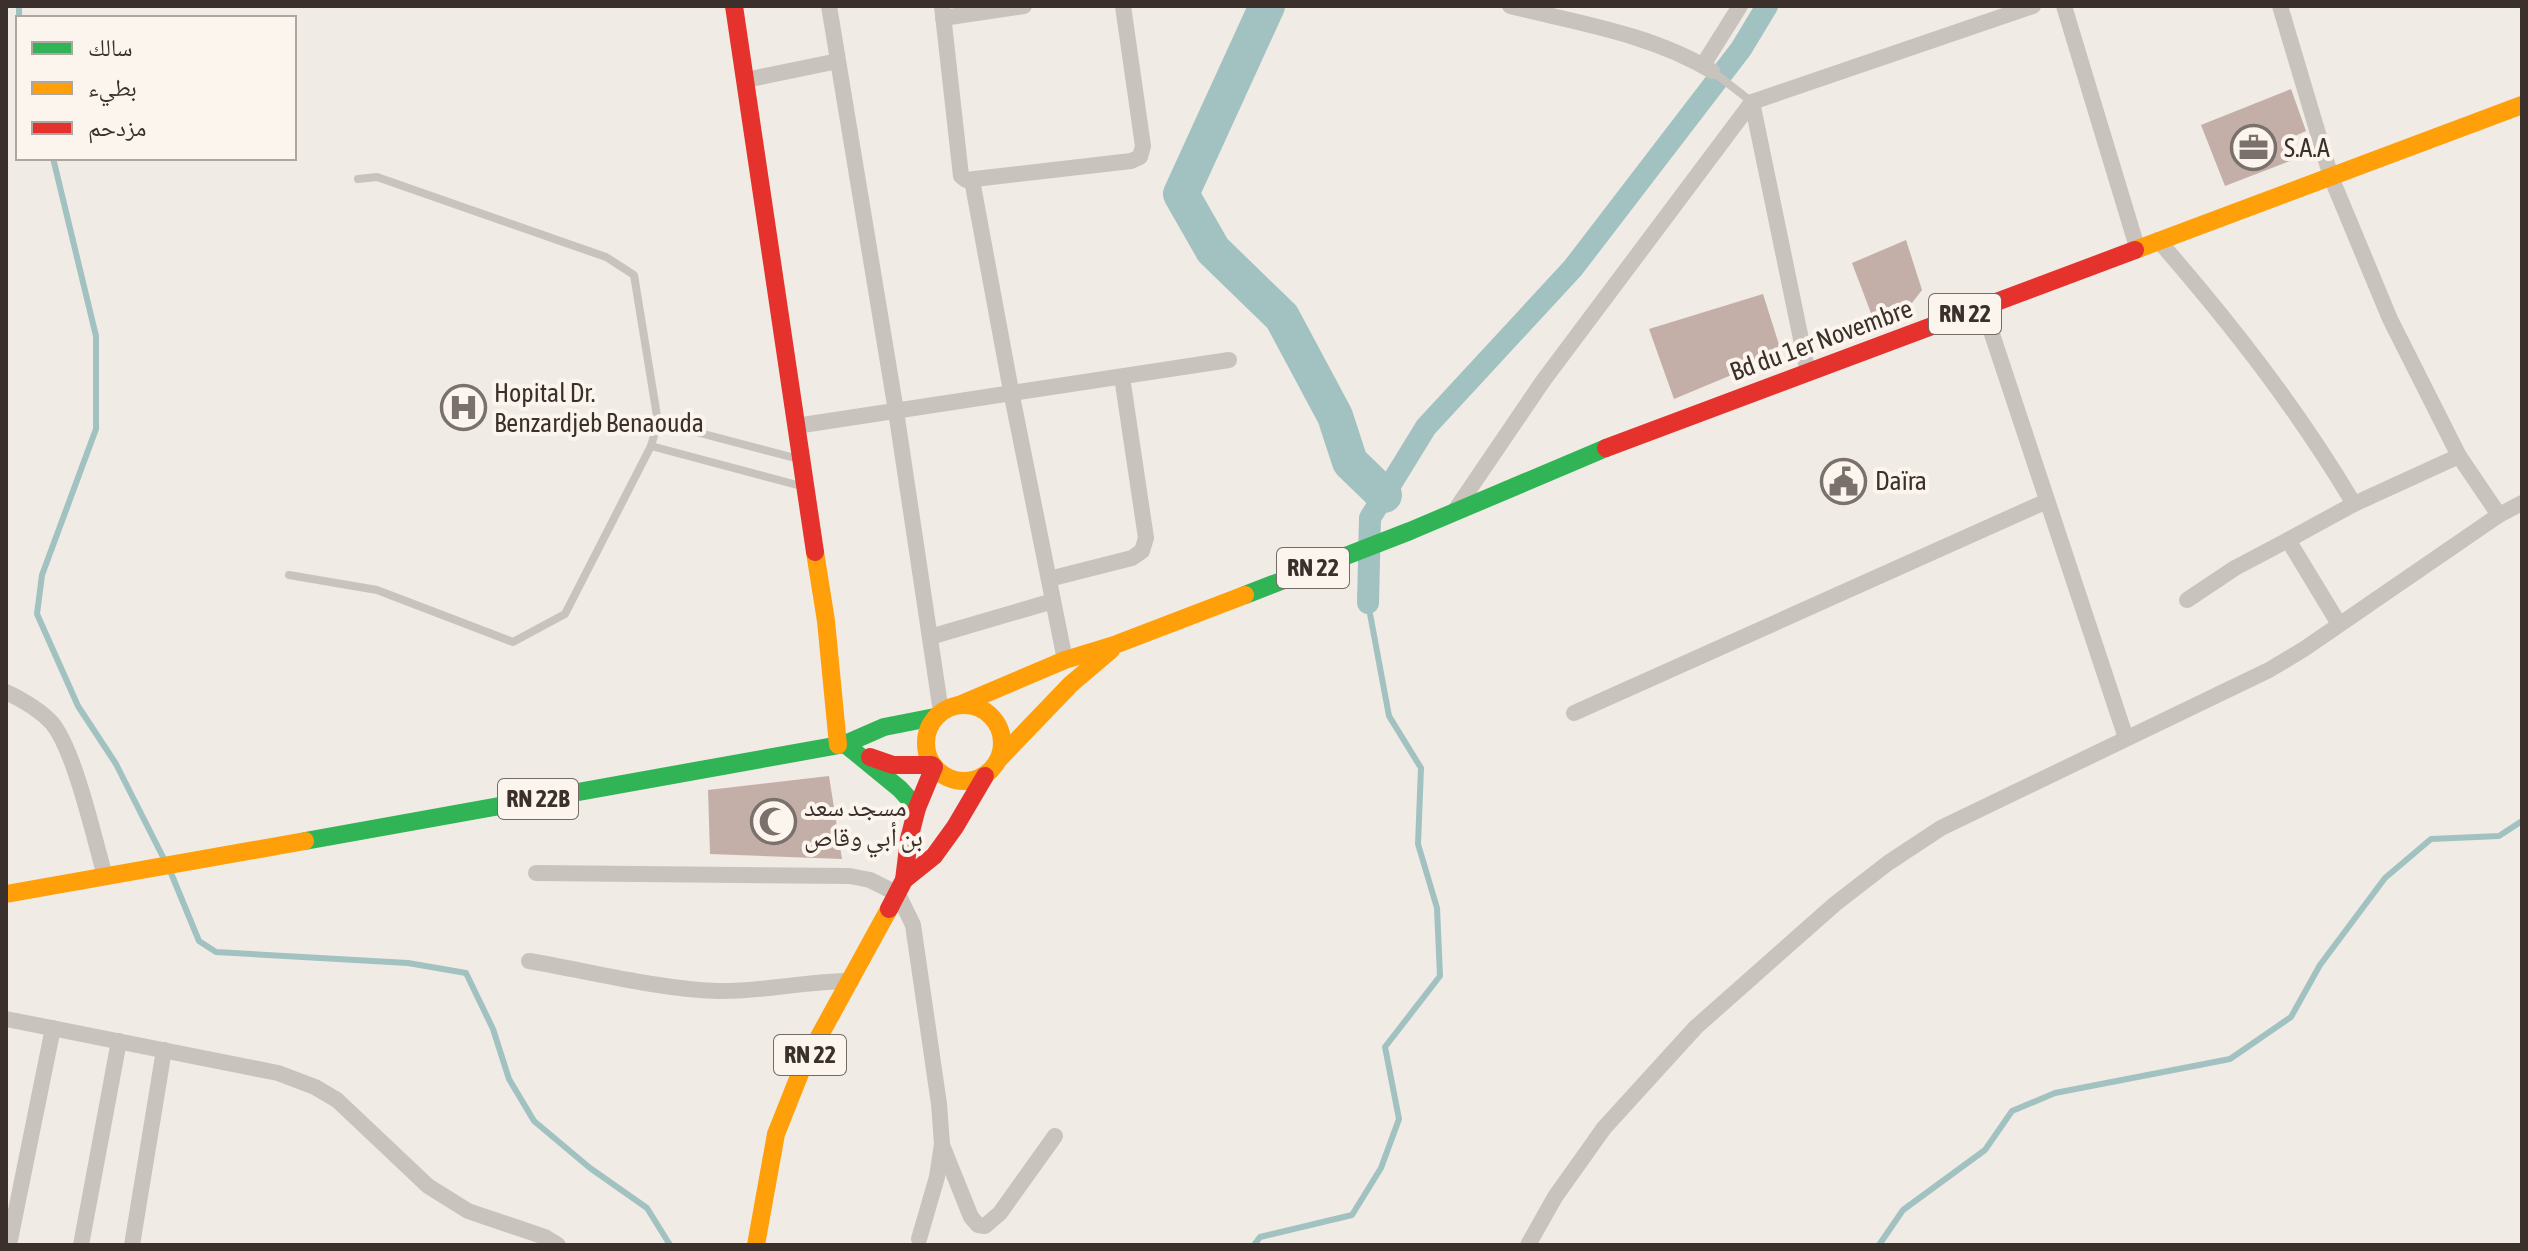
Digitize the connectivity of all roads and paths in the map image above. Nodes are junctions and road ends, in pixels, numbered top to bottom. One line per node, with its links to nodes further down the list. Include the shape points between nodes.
1 (734, 6): 13 (main road)
2 (829, 6): 11 (street)
3 (1024, 6): 10 (street)
4 (1123, 6): 18 (street, via 1143,146 1140,157)
5 (1510, 6): 12 (street, via 1648,40)
6 (1740, 6): 12 (street)
7 (2033, 6): 14 (street)
8 (2064, 6): 20 (street)
9 (2280, 6): 16 (street)
10 (942, 12): 18 (street, via 961,176)
11 (838, 61): 13 (street); 26 (street)
12 (1708, 68): 14 (lane)
13 (746, 80): 28 (main road)
14 (1752, 102): 23 (street); 36 (street, via 1543,381)
15 (2522, 105): 16 (main road, Bd du 1er Novembre / RN 22)
16 (2331, 177): 19 (main road, Bd du 1er Novembre / RN 22); 30 (street, via 2390,319)
17 (358, 179): 27 (lane, via 377,177 606,257 634,275)
18 (972, 180): 25 (street)
19 (2158, 240): 20 (main road, Bd du 1er Novembre / RN 22); 35 (street, via 2230,323 2314,437)
20 (2137, 247): 21 (main road, Bd du 1er Novembre / RN 22)
21 (1983, 307): 23 (main road, Bd du 1er Novembre / RN 22); 33 (street)
22 (1229, 360): 24 (street)
23 (1808, 373): 36 (main road, Bd du 1er Novembre / RN 22)
24 (1122, 377): 25 (street); 40 (street, via 1146,538 1142,551)
25 (1011, 391): 26 (street); 40 (street)
26 (896, 411): 28 (street); 44 (street)
27 (658, 422): 29 (lane); 31 (lane)
28 (796, 426): 31 (main road)
29 (651, 446): 32 (lane); 39 (lane, via 565,614 513,642 377,590)
30 (2459, 456): 35 (street); 37 (street)
31 (800, 459): 32 (main road)
32 (805, 487): 51 (main road)
33 (2047, 501): 49 (street); 50 (street)
34 (2522, 503): 37 (street)
35 (2354, 504): 38 (street)
36 (1455, 510): 45 (main road, Bd du 1er Novembre / RN 22)
37 (2499, 515): 43 (street)
38 (2288, 540): 41 (street); 43 (street)
39 (289, 575)
40 (1049, 579): 42 (street)
41 (2187, 600)
42 (1053, 601): 44 (street); 46 (street)
43 (2339, 624): 50 (street, via 2269,670)
44 (930, 637): 48 (street)
45 (1117, 644): 46 (main road, RN 22); 52 (main road, RN 22)
46 (1065, 660): 48 (main road, RN 22)
47 (6, 692): 57 (street, via 28,702 52,724 67,749)
48 (945, 711): 51 (main road, RN 22B); 52 (main road, via 982,709 1002,737); 53 (main road, via 928,728 925,740)
49 (1574, 713)
50 (2126, 738): 74 (street, via 1941,828 1835,904 1696,1027 1604,1128)
51 (842, 745): 53 (main road, via 881,763); 55 (main road); 57 (main road, RN 22B)
52 (999, 759): 54 (main road)
53 (933, 766): 54 (main road, via 952,780); 55 (main road, RN 22)
54 (985, 776): 58 (main road, RN 22, via 934,856)
55 (917, 808): 58 (main road, RN 22)
56 (536, 873): 58 (street, via 850,876)
57 (105, 876): 59 (main road, RN 22B)
58 (901, 887): 61 (main road, RN 22); 67 (street, via 921,971)
59 (6, 894)
60 (529, 961): 61 (street, via 712,991)
61 (851, 981): 73 (main road, RN 22, via 803,1066 776,1134)
62 (6, 1019): 63 (street)
63 (53, 1028): 64 (street); 69 (street)
64 (119, 1041): 65 (street); 70 (street)
65 (164, 1050): 71 (street); 72 (street, via 278,1073 315,1087 337,1100 428,1186 468,1211)
66 (1055, 1136): 67 (street, via 985,1226 971,1217)
67 (942, 1144): 68 (street)
68 (919, 1239)
69 (9, 1245)
70 (81, 1245)
71 (132, 1245)
72 (558, 1245)
73 (756, 1245)
74 (1528, 1245)

